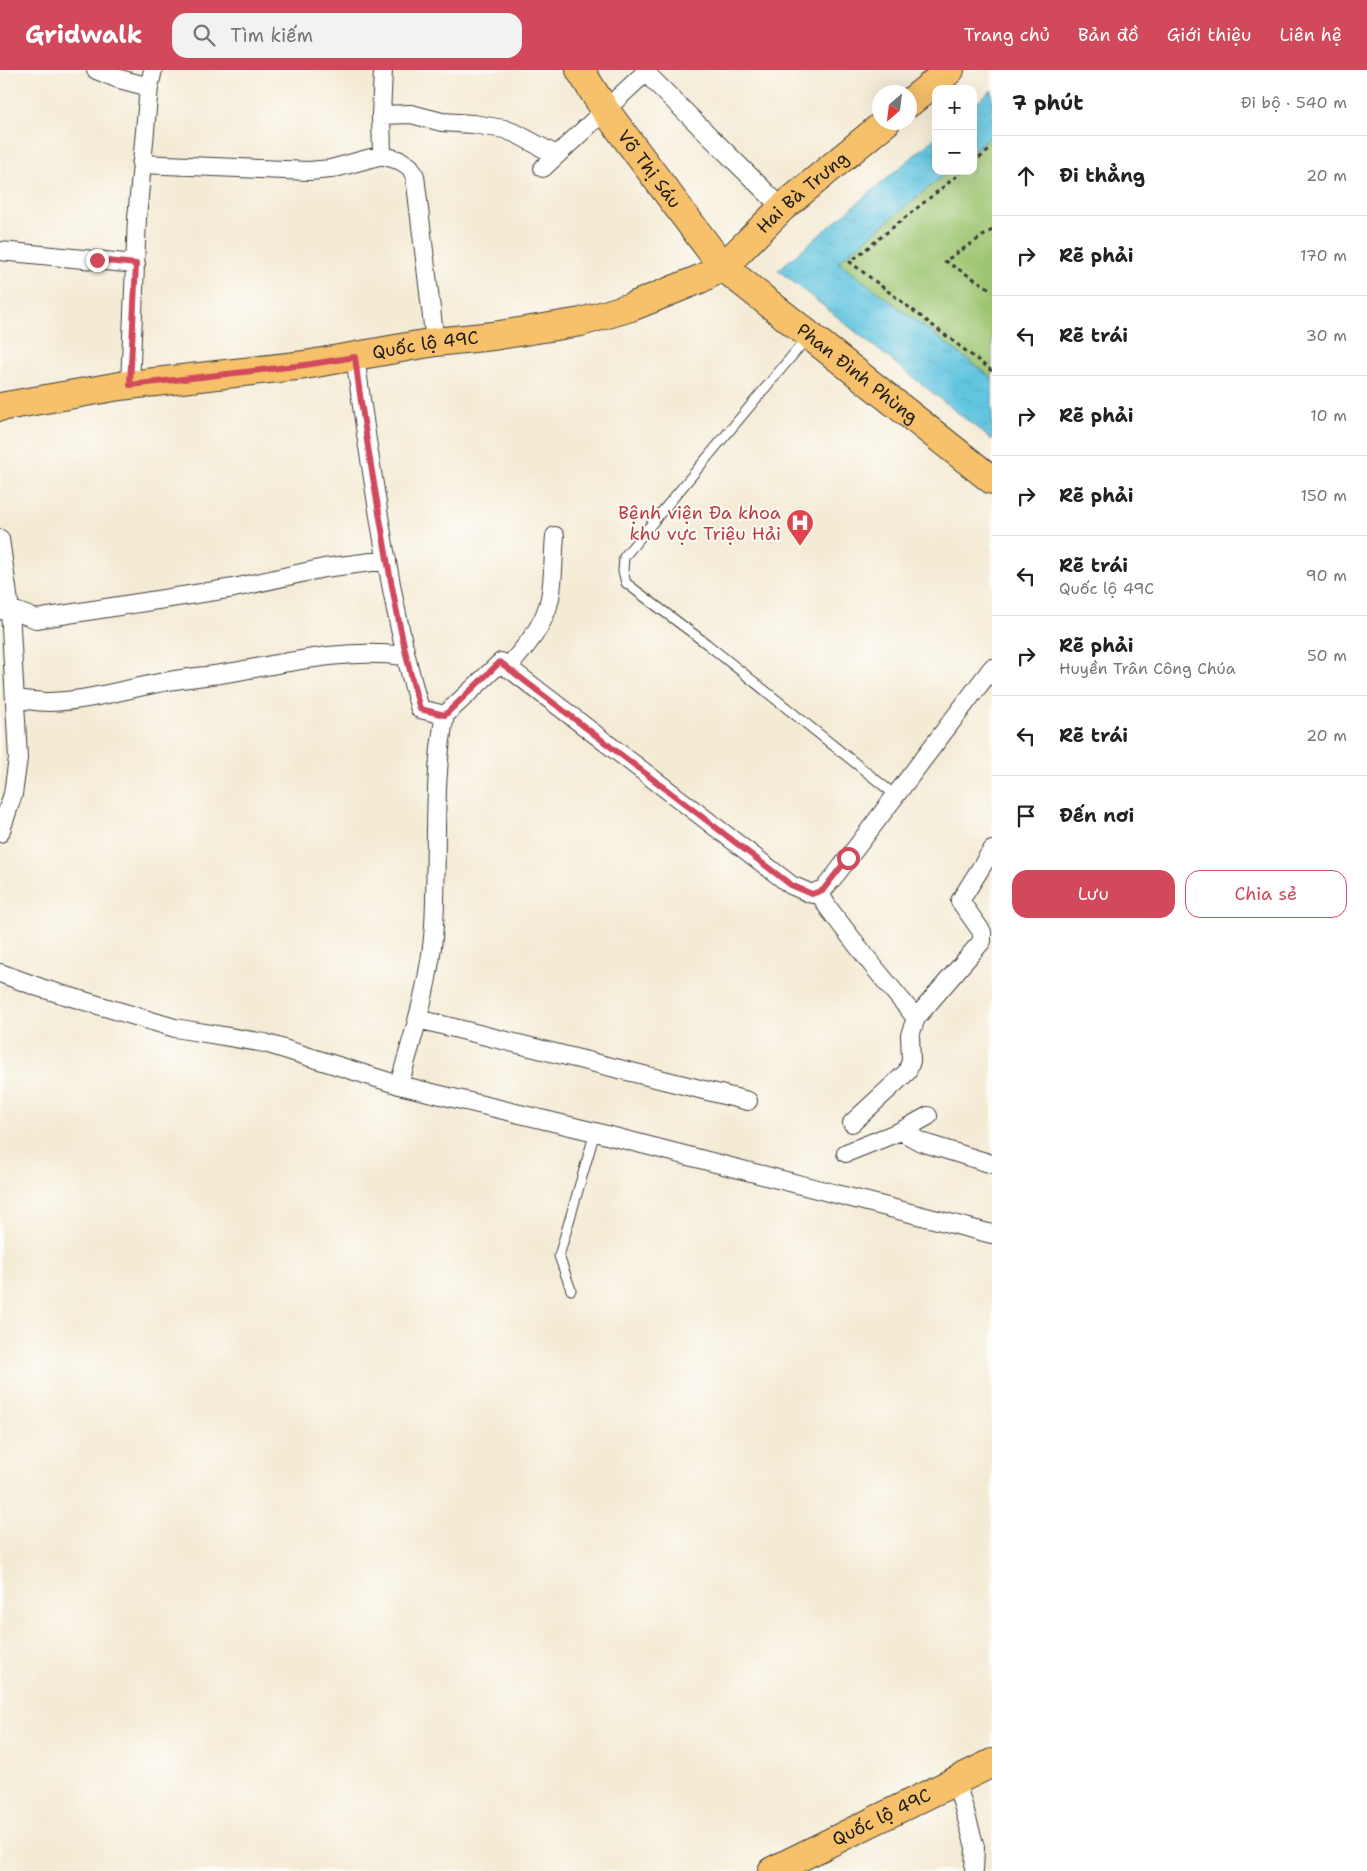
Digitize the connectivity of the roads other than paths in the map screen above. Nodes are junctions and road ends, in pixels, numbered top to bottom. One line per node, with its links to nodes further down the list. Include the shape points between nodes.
1 (96, 70): 6 (street, via 116,78)
2 (383, 70): 9 (street)
3 (580, 70): 8 (main road, Võ Thị Sáu)
4 (950, 70): 7 (main road)
5 (647, 71): 8 (street); 15 (street)
6 (151, 78): 13 (street)
7 (917, 97)
8 (604, 110): 12 (street); 18 (main road, Võ Thị Sáu)
9 (381, 115): 11 (street); 12 (street, via 410,114 442,122 504,129)
10 (876, 130): 15 (main road, Hai Bà Trưng)
11 (382, 155): 13 (street, via 331,169 309,171); 20 (street, via 401,161 415,176)
12 (556, 155): 14 (street)
13 (141, 164): 17 (street)
14 (543, 168)
15 (782, 208): 18 (main road, Hai Bà Trưng)
16 (0, 251): 17 (street)
17 (136, 264): 22 (street)
18 (723, 267): 19 (main road, Phan Đình Phùng); 20 (main road, Quốc lộ 49C, via 667,293 581,322)
19 (810, 335): 24 (main road, Phan Đình Phùng); 34 (lane, via 624,557 623,571 626,583)
20 (434, 342): 21 (main road, Quốc lộ 49C)
21 (355, 357): 22 (main road, Quốc lộ 49C); 27 (street)
22 (130, 385): 23 (main road, Quốc lộ 49C)
23 (0, 407)
24 (992, 480)
25 (555, 536): 30 (street, via 550,599 527,646)
26 (0, 539): 28 (street)
27 (387, 560): 28 (street, via 324,568 234,588 36,618); 29 (street)
28 (5, 610): 32 (street)
29 (405, 656): 32 (street, via 338,654 97,696 50,702); 33 (street, via 420,709)
30 (508, 668): 33 (street, via 500,662); 37 (street, via 791,885 812,894)
31 (992, 668): 34 (street)
32 (15, 699): 35 (street, via 16,777)
33 (445, 715): 40 (street, via 439,764 434,925)
34 (896, 796): 37 (street, via 837,873 823,890)
35 (0, 833)
36 (992, 850): 39 (street, via 960,901 982,932 982,941)
37 (818, 891): 39 (street)
38 (0, 973): 41 (street, via 175,1028 264,1043)
39 (916, 1018): 44 (street, via 910,1035 910,1067 907,1072)
40 (418, 1019): 41 (street); 42 (street)
41 (399, 1085): 46 (street)
42 (748, 1100)
43 (928, 1116): 45 (street)
44 (852, 1123)
45 (902, 1131): 47 (street); 48 (street, via 920,1142)
46 (595, 1132): 49 (street); 50 (lane, via 559,1256)
47 (846, 1153)
48 (992, 1164)
49 (992, 1234)
50 (571, 1290)
51 (992, 1763): 52 (main road, Quốc lộ 49C)
52 (956, 1781): 53 (main road, Quốc lộ 49C); 54 (street, via 975,1847)
53 (772, 1871)
54 (974, 1871)

